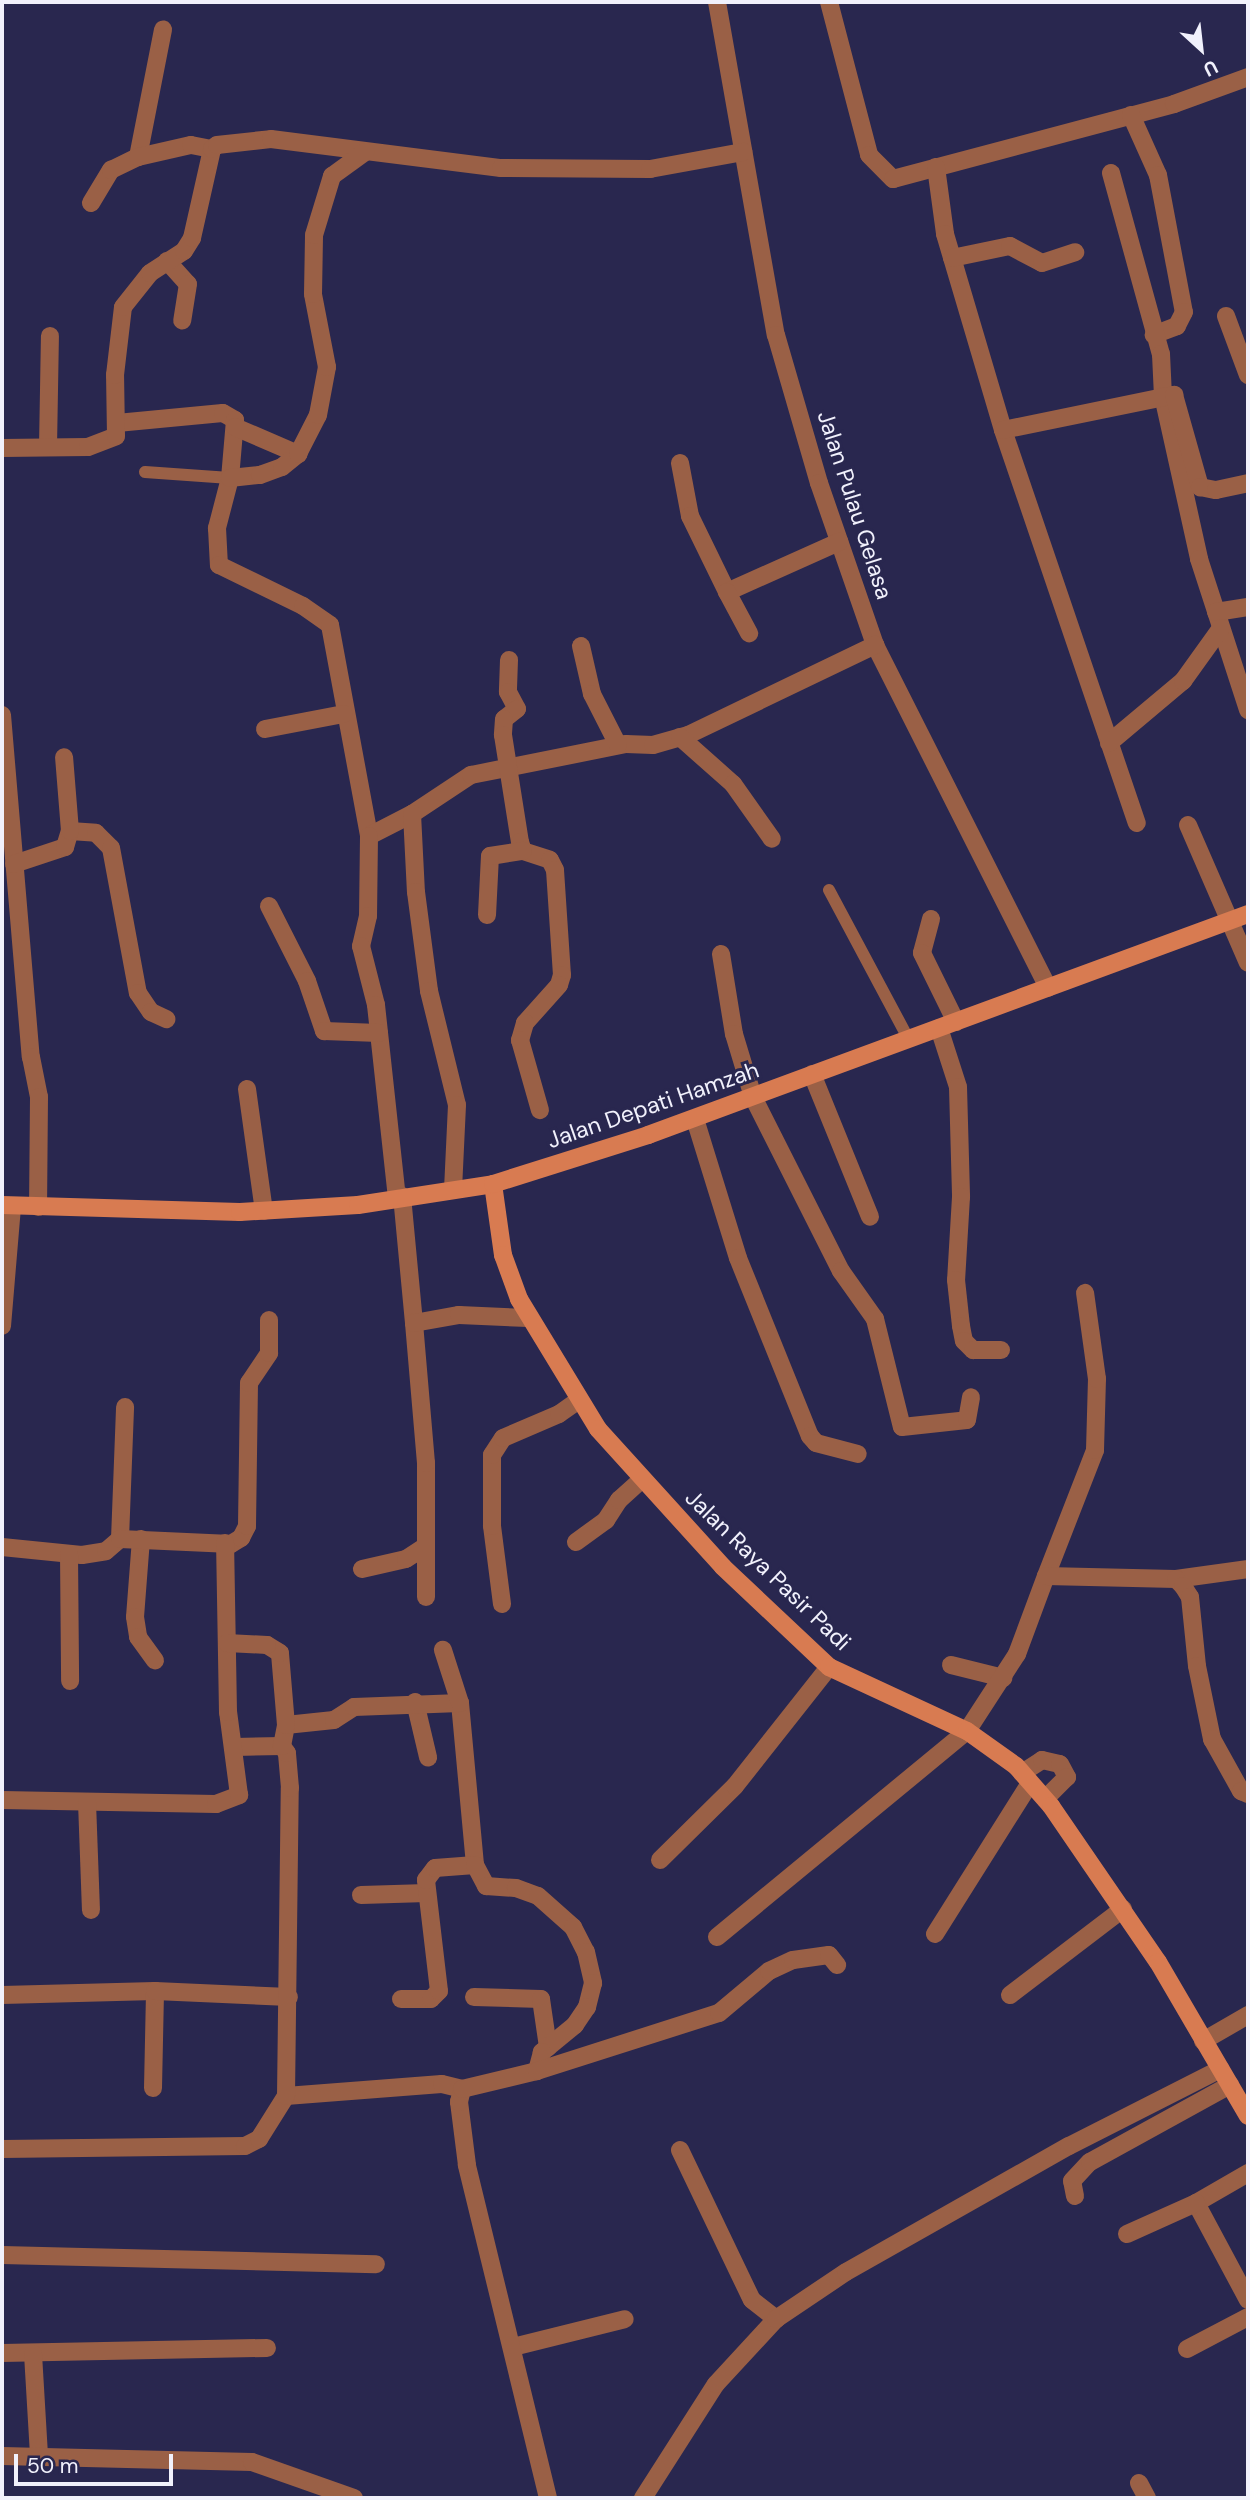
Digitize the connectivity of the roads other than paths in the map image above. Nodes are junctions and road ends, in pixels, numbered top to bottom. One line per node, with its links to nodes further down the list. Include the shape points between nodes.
1 (717, 2): 8 (street, Jalan Pulau Gelasa)
2 (829, 2): 10 (street, via 869,155 893,179)
3 (163, 29): 9 (street)
4 (1248, 77): 5 (street)
5 (1131, 115): 10 (street); 18 (street, via 1158,175 1184,312 1177,326)
6 (212, 149): 7 (street, via 224,143 271,139); 9 (street, via 191,145); 15 (street, via 192,238 184,251)
7 (365, 152): 8 (street, via 501,167 650,169); 27 (street, via 332,176 314,235 313,294 327,367 317,415)
8 (743, 152): 32 (street, Jalan Pulau Gelasa, via 776,335)
9 (138, 157): 12 (street, via 111,170)
10 (936, 167): 14 (street)
11 (1111, 173): 18 (street)
12 (91, 203)
13 (1075, 252): 14 (street, via 1042,263 1010,246)
14 (953, 258): 24 (street)
15 (167, 261): 17 (street, via 188,284); 22 (street, via 150,273 123,307 115,375)
16 (1226, 316): 20 (street)
17 (182, 321)
18 (1154, 335): 21 (street, via 1165,382)
19 (50, 336): 25 (street)
20 (1248, 374)
21 (1163, 396): 24 (street); 31 (street, via 1176,397 1200,487 1216,490); 35 (street, via 1199,559)
22 (117, 423): 23 (street, via 223,413 235,420); 25 (street, via 116,436 99,445)
23 (235, 427): 27 (street); 30 (street)
24 (1003, 429): 45 (street)
25 (48, 447): 26 (street)
26 (2, 448)
27 (298, 454): 30 (street, via 282,467 260,475)
28 (680, 463): 33 (street, via 690,516)
29 (145, 472): 30 (lane)
30 (230, 478): 41 (street, via 217,528 219,565 303,606 330,625)
31 (1248, 483)
32 (839, 542): 33 (street); 37 (street, Jalan Pulau Gelasa)
33 (727, 592): 36 (street)
34 (1248, 607): 35 (street)
35 (1218, 620): 40 (street); 45 (street, via 1183,681)
36 (749, 633)
37 (875, 645): 44 (street); 64 (street, Jalan Pulau Gelasa)
38 (581, 646): 46 (street, via 592,694)
39 (509, 660): 48 (street, via 508,692 517,709 503,723)
40 (1248, 710)
41 (344, 714): 43 (street); 53 (street)
42 (2, 715): 56 (street)
43 (265, 729)
44 (680, 737): 46 (street, via 653,745); 54 (street, via 733,784)
45 (1109, 743): 50 (street)
46 (618, 745): 48 (street)
47 (64, 757): 52 (street)
48 (511, 765): 49 (street, via 471,775); 55 (street)
49 (412, 814): 53 (street); 75 (street, via 429,991 457,1105)
50 (1137, 823)
51 (1188, 825): 60 (street)
52 (71, 831): 56 (street, via 65,847); 65 (street, via 96,833 111,848 138,993 151,1012)
53 (369, 836): 67 (street, via 368,916 361,946)
54 (772, 839)
55 (523, 851): 59 (street, via 490,856); 72 (street, via 550,860 555,870 562,975 559,985 525,1023 520,1040)
56 (14, 864): 78 (street, via 39,1097)
57 (829, 890): 68 (lane)
58 (269, 906): 67 (street, via 307,981 324,1031)
59 (487, 915)
60 (1241, 917): 63 (street); 64 (main road, Jalan Depati Hamzah)
61 (931, 919): 66 (street, via 922,953)
62 (721, 954): 71 (street, via 734,1034)
63 (1248, 963)
64 (1048, 988): 66 (main road, Jalan Depati Hamzah)
65 (166, 1019)
66 (948, 1025): 68 (main road, Jalan Depati Hamzah); 86 (street, via 958,1087 961,1189 956,1280 962,1334 973,1350)
67 (379, 1033): 76 (street)
68 (909, 1040): 69 (main road, Jalan Depati Hamzah)
69 (812, 1074): 71 (main road, Jalan Depati Hamzah); 80 (street)
70 (247, 1089): 79 (street)
71 (753, 1097): 73 (main road, Jalan Depati Hamzah); 87 (street, via 841,1271 875,1318 902,1427 967,1420)
72 (540, 1110)
73 (695, 1119): 74 (main road, Jalan Depati Hamzah); 90 (street, via 738,1258 810,1436 816,1443)
74 (493, 1184): 75 (main road, Jalan Depati Hamzah); 82 (main road, Jalan Raya Pasir Padi, via 503,1255)
75 (453, 1190): 76 (main road, Jalan Depati Hamzah)
76 (400, 1196): 79 (main road, Jalan Depati Hamzah, via 358,1205); 84 (street)
77 (7, 1205): 78 (main road, Jalan Depati Hamzah); 85 (street)
78 (43, 1207): 79 (main road, Jalan Depati Hamzah)
79 (264, 1211)
80 (870, 1217)
81 (1084, 1293): 101 (street, via 1097,1379 1095,1450)
82 (528, 1318): 84 (street, via 492,1320 459,1315); 88 (main road, Jalan Raya Pasir Padi)
83 (270, 1320): 95 (street, via 269,1353 249,1385 247,1526 241,1538)
84 (414, 1323): 97 (street, via 426,1463)
85 (2, 1326)
86 (1001, 1350)
87 (971, 1397)
88 (579, 1399): 91 (main road, Jalan Raya Pasir Padi); 104 (street, via 559,1414 503,1438 492,1455 492,1526)
89 (125, 1407): 92 (street)
90 (858, 1454)
91 (641, 1480): 94 (street, via 606,1520); 109 (main road, Jalan Raya Pasir Padi)
92 (120, 1539): 93 (street); 98 (street, via 106,1551)
93 (141, 1539): 95 (street); 107 (street, via 135,1618 138,1637)
94 (576, 1542)
95 (225, 1543): 105 (street)
96 (2, 1546): 98 (street)
97 (423, 1548): 99 (street, via 406,1559); 103 (street)
98 (69, 1554): 111 (street)
99 (362, 1569)
100 (1248, 1569): 102 (street)
101 (1046, 1576): 102 (street); 110 (street)
102 (1176, 1579): 120 (street, via 1190,1597 1197,1666 1212,1739 1241,1791)
103 (426, 1597)
104 (502, 1604)
105 (227, 1643): 114 (street, via 278,1649); 117 (street, via 228,1712)
106 (443, 1650): 113 (street)
107 (155, 1660)
108 (951, 1665): 110 (street)
109 (829, 1667): 115 (main road, Jalan Raya Pasir Padi); 124 (street, via 735,1787)
110 (1003, 1678): 115 (street)
111 (70, 1681)
112 (415, 1702): 113 (street); 114 (street, via 354,1707 334,1720); 118 (street)
113 (460, 1703): 125 (street)
114 (286, 1725): 116 (street)
115 (967, 1731): 119 (main road, Jalan Raya Pasir Padi); 131 (street)
116 (282, 1746): 117 (street); 136 (street, via 287,1753 290,1788)
117 (235, 1747): 123 (street, via 239,1795 234,1800 216,1804)
118 (428, 1757)
119 (1026, 1778): 121 (main road, Jalan Raya Pasir Padi); 121 (street, via 1042,1760 1060,1764 1067,1777); 130 (street)
120 (1248, 1794)
121 (1045, 1799): 128 (main road, Jalan Raya Pasir Padi)
122 (2, 1800): 123 (street)
123 (87, 1801): 129 (street)
124 (660, 1860)
125 (475, 1865): 126 (street, via 435,1868 426,1880); 141 (street, via 486,1886 516,1888 548,1904 573,1927 586,1952 593,1983 587,2007 575,2025)
126 (427, 1893): 127 (street); 138 (street, via 439,1991 431,1998)
127 (361, 1895)
128 (1123, 1909): 135 (street); 140 (main road, Jalan Raya Pasir Padi)
129 (90, 1910)
130 (935, 1934)
131 (717, 1937)
132 (837, 1965): 143 (street, via 829,1955 793,1960 769,1971 719,2013)
133 (155, 1991): 134 (street); 136 (street); 145 (street)
134 (2, 1994)
135 (1010, 1995)
136 (289, 1997): 147 (street)
137 (474, 1997): 141 (street, via 541,1999)
138 (401, 1998)
139 (1248, 2015): 140 (street)
140 (1203, 2041): 142 (main road, Jalan Raya Pasir Padi)
141 (548, 2047): 143 (street)
142 (1221, 2069): 144 (main road, Jalan Raya Pasir Padi); 160 (street, via 1069,2146 846,2272)
143 (537, 2071): 146 (street)
144 (1230, 2085): 148 (main road, Jalan Raya Pasir Padi); 152 (street, via 1090,2162 1072,2181)
145 (153, 2088)
146 (462, 2089): 147 (street, via 442,2084); 161 (street, via 459,2102 467,2165)
147 (286, 2095): 149 (street, via 259,2139 245,2147)
148 (1248, 2116)
149 (2, 2149)
150 (680, 2150): 160 (street, via 751,2300)
151 (1248, 2173): 153 (street)
152 (1075, 2196)
153 (1196, 2203): 154 (street); 157 (street)
154 (1127, 2234)
155 (2, 2255): 156 (street)
156 (376, 2264)
157 (1248, 2300)
158 (1248, 2317): 163 (street)
159 (625, 2319): 161 (street)
160 (776, 2319): 170 (street, via 716,2384)
161 (513, 2347): 169 (street)
162 (267, 2348): 165 (street)
163 (1187, 2349)
164 (2, 2353): 165 (street)
165 (33, 2354): 166 (street)
166 (39, 2454): 167 (street); 168 (street, via 252,2462)
167 (2, 2456)
168 (354, 2498)
169 (548, 2498)
170 (643, 2498)

